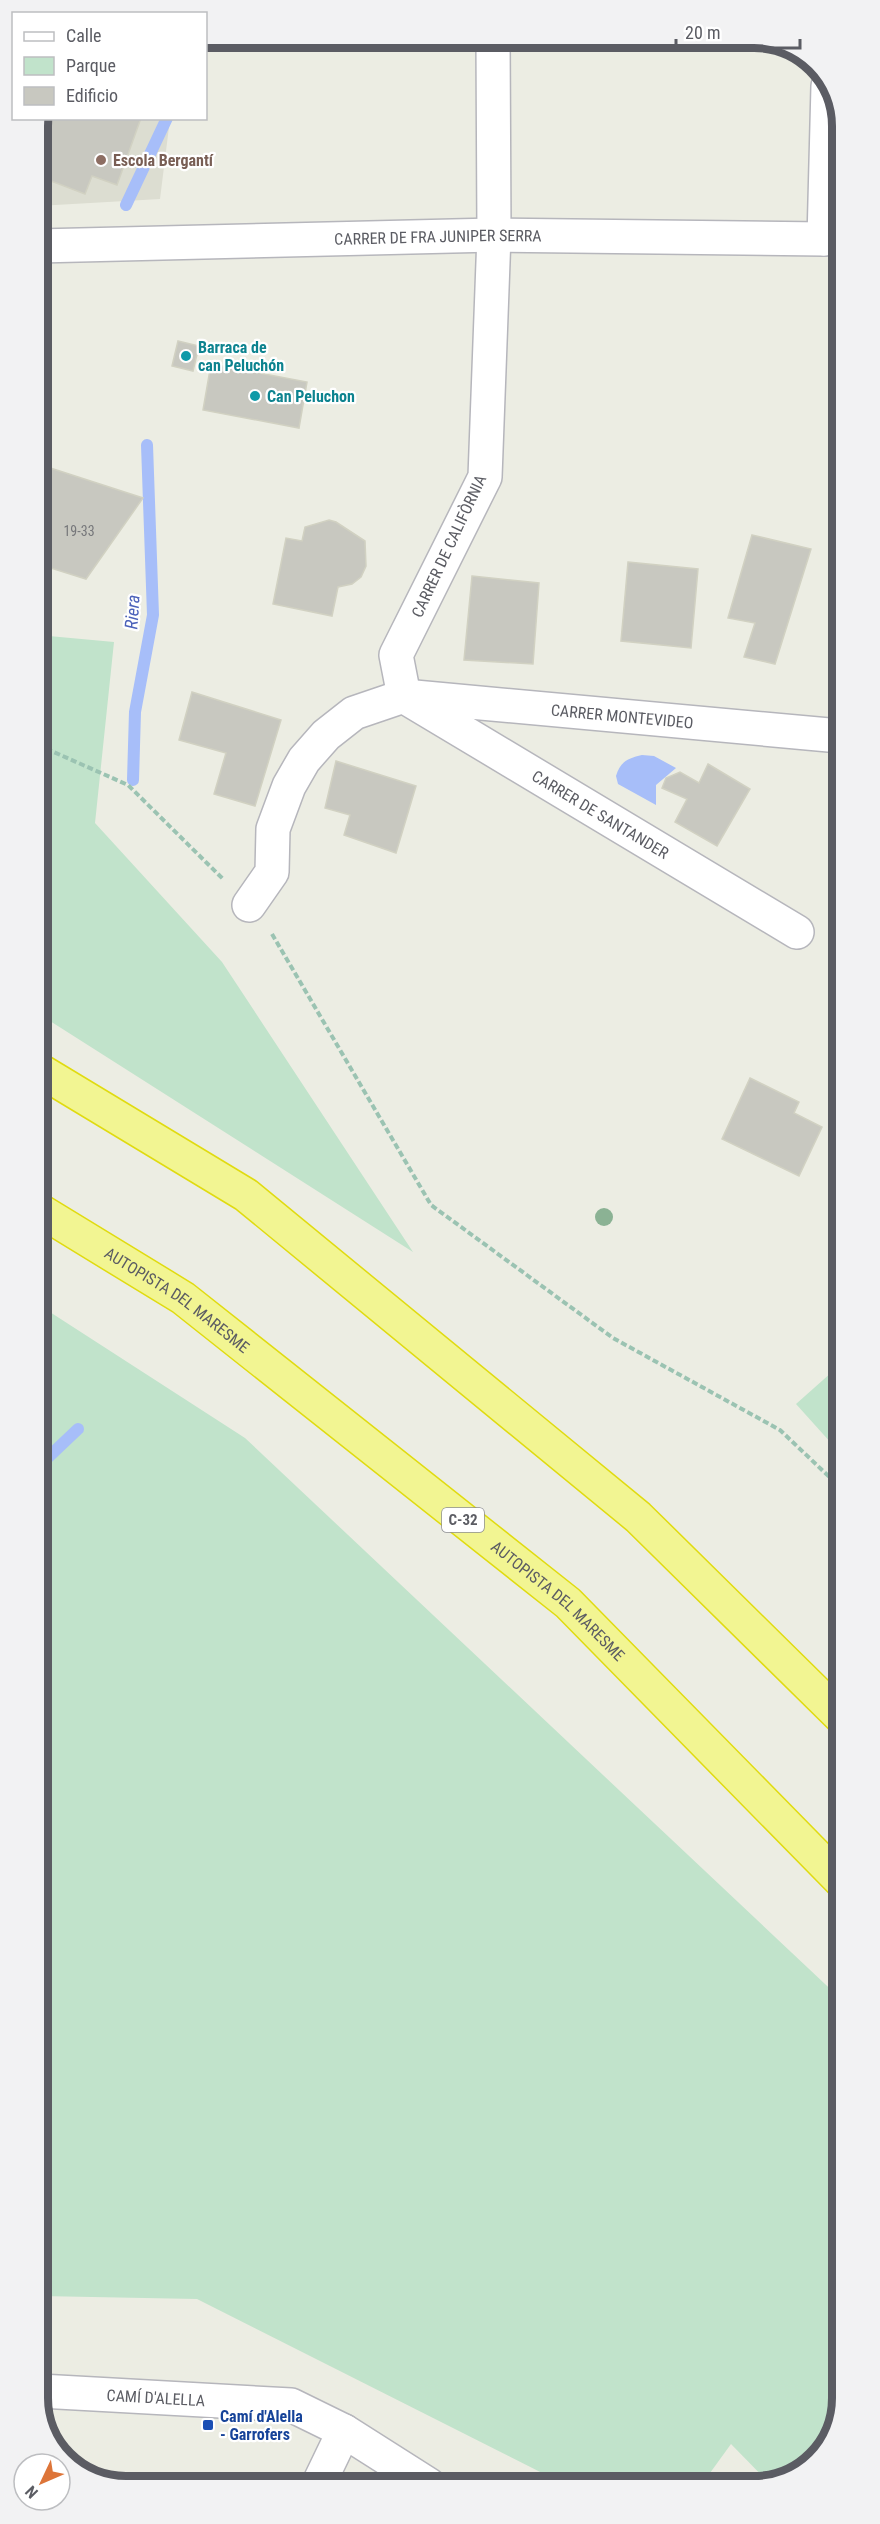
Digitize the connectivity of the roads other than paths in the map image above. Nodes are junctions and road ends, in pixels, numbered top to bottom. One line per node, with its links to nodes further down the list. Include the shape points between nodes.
1 (493, 48): 3 (street, CARRER DE CALIFÒRNIA)
2 (828, 104): 4 (street)
3 (494, 235): 4 (street, CARRER DE FRA JUNIPER SERRA); 5 (street, CARRER DE FRA JUNIPER SERRA); 6 (street, CARRER DE CALIFÒRNIA, via 485,477 396,656)
4 (832, 238)
5 (48, 246)
6 (404, 696): 7 (street, CARRER MONTEVIDEO); 8 (street, via 354,713 326,735 304,760 289,786 273,829 272,872); 9 (street, CARRER DE SANTANDER)
7 (832, 735)
8 (249, 905)
9 (797, 932)
10 (48, 1075): 12 (highway, via 246,1195 638,1517)
11 (48, 1216): 13 (highway, AUTOPISTA DEL MARESME / C-32, via 183,1298 567,1603)
12 (832, 1708)
13 (832, 1872)
14 (48, 2391): 15 (street, CAMÍ D'ALELLA, via 291,2405)
15 (344, 2431): 16 (street); 17 (street, CAMÍ D'ALELLA)
16 (323, 2476)
17 (415, 2476)

